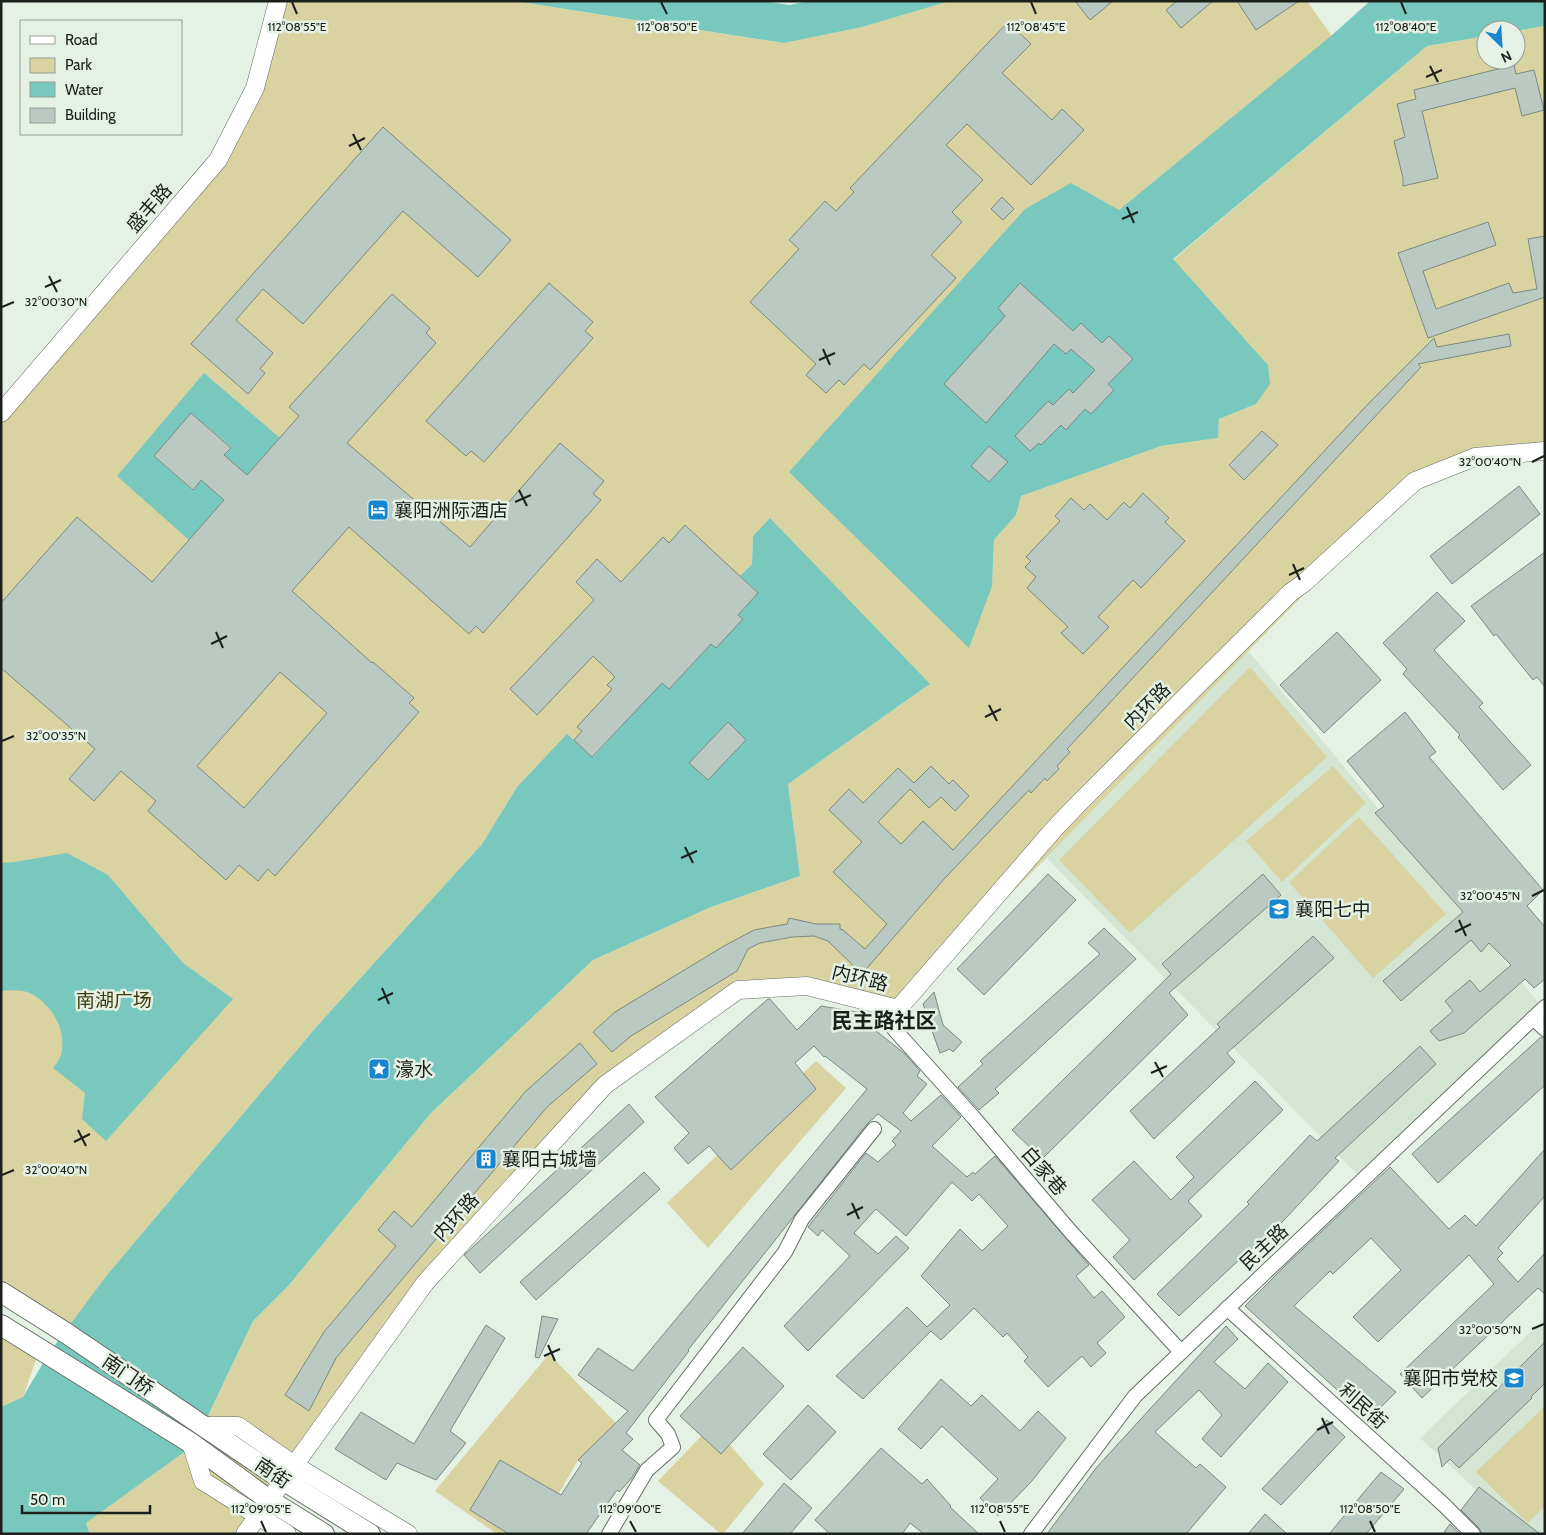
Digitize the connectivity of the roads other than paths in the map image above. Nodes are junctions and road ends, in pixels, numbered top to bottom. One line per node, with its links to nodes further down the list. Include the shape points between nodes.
1 (278, 1): 2 (street, 盛丰路, via 255,88 218,160)
2 (1, 413)
3 (1545, 451): 5 (street, 内环路, via 1475,457 1415,481 1290,593 1080,802)
4 (1545, 1007): 6 (street, 民主路)
5 (898, 1009): 12 (street, 白家巷, via 894,1029); 15 (street, 内环路, via 807,986 738,990 605,1085 425,1283)
6 (1533, 1018): 7 (street); 10 (street, 民主路)
7 (1545, 1029)
8 (874, 1129): 22 (street, via 802,1219 785,1252 656,1420 668,1434 673,1447 648,1470)
9 (1, 1292): 13 (main road, 南门桥)
10 (1227, 1308): 12 (street, 民主路); 24 (street, 利民街)
11 (1, 1325): 14 (main road, 南门桥)
12 (1181, 1352): 23 (street, 民主路, via 1135,1396)
13 (204, 1426): 15 (main road, 南街)
14 (191, 1443): 16 (main road, 南街)
15 (289, 1472): 16 (street, 内环路); 20 (main road, 南街); 21 (street)
16 (263, 1507): 17 (street, 内环路); 18 (street); 19 (main road, 南街)
17 (245, 1534)
18 (287, 1534)
19 (324, 1534)
20 (370, 1534)
21 (408, 1534)
22 (609, 1534)
23 (1031, 1534)
24 (1473, 1534)

